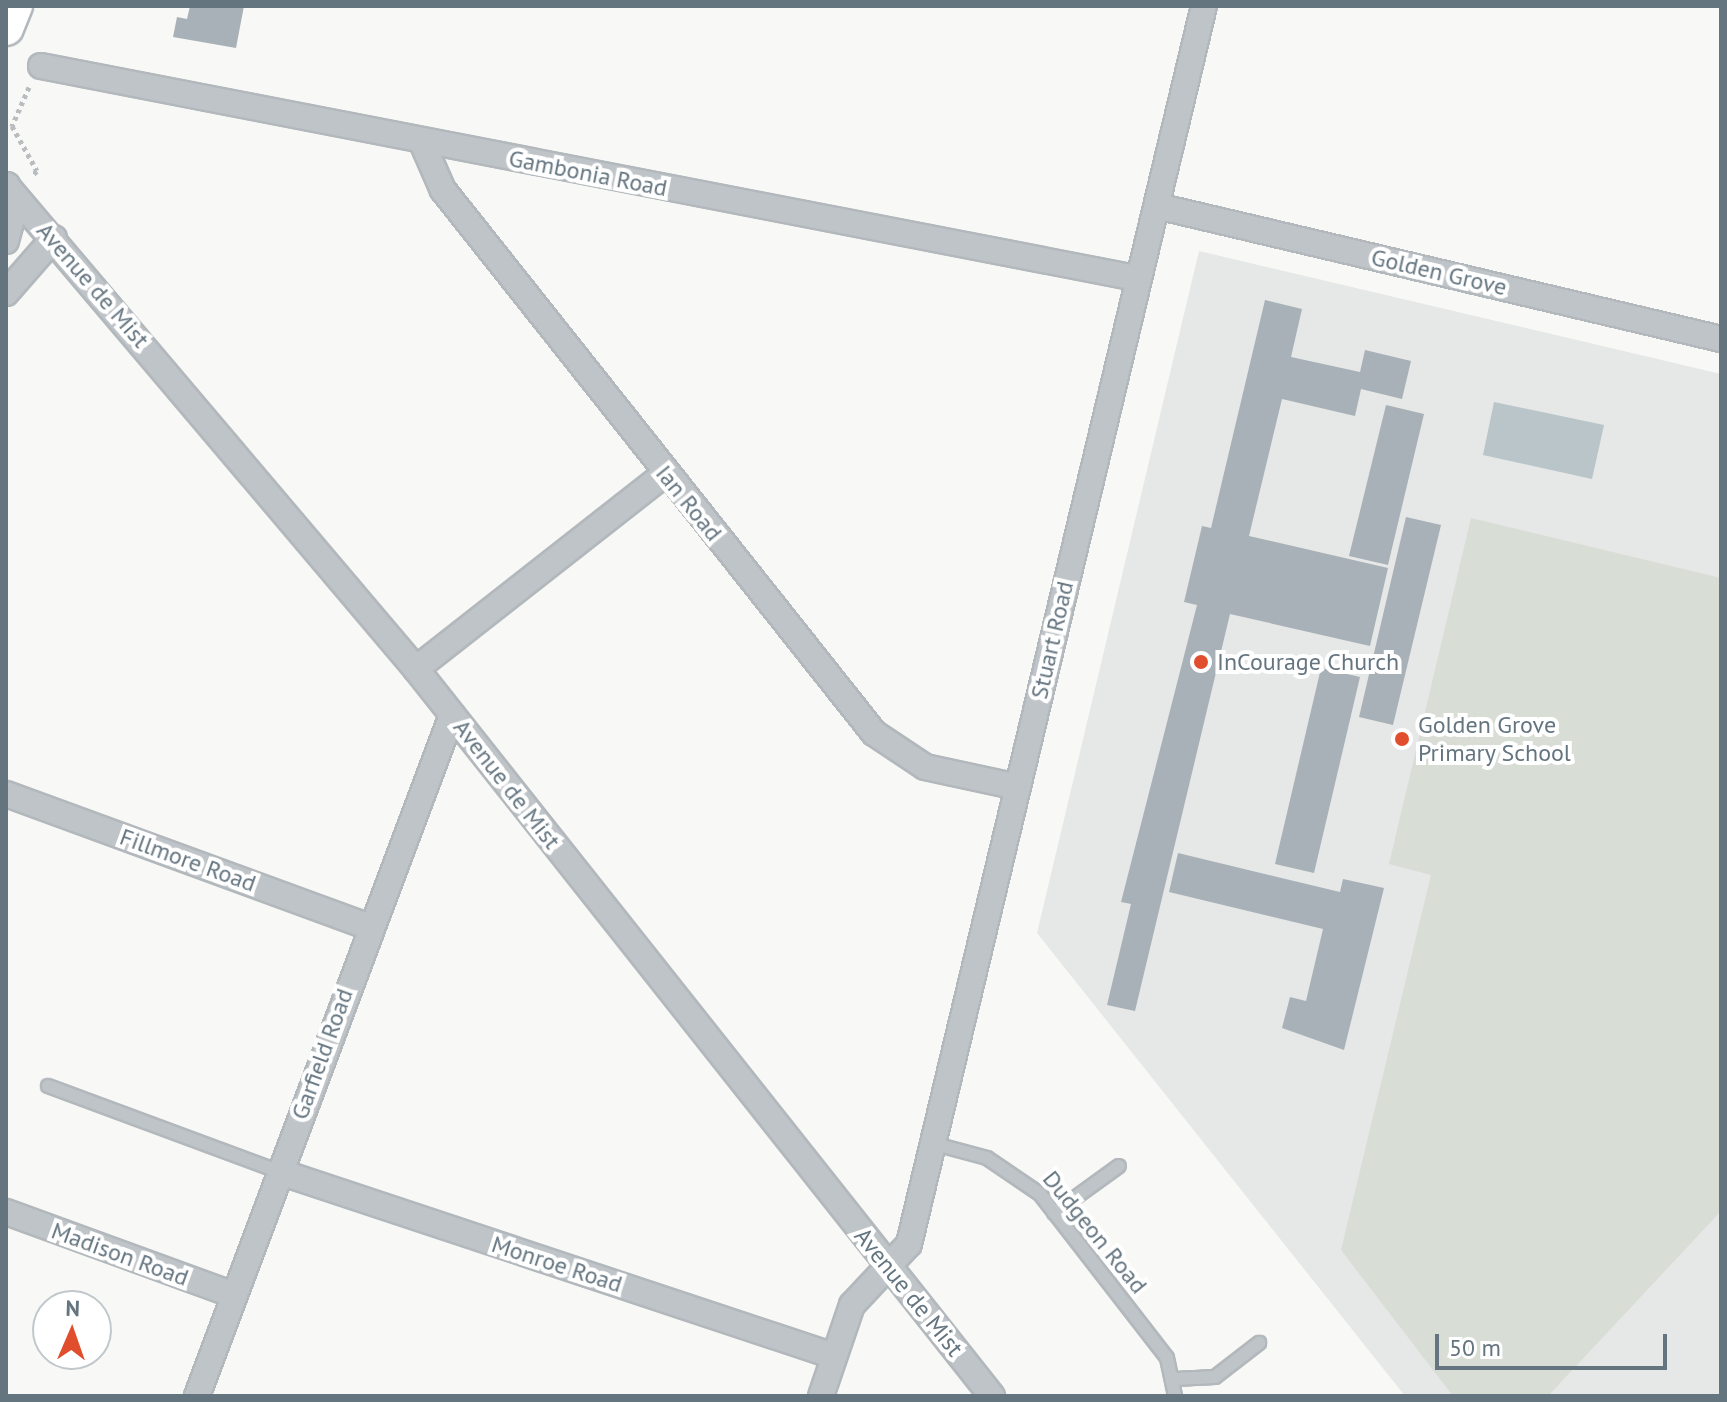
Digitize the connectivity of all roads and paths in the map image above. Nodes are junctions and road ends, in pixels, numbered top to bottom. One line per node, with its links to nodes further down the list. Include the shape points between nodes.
1 (15, 6): 3 (main road)
2 (1204, 6): 8 (street, Stuart Road)
3 (6, 28)
4 (41, 66): 5 (street, Gambonia Road); 6 (path, via 12,126 37,171)
5 (421, 140): 11 (street, Gambonia Road); 14 (street, Ian Road, via 443,190)
6 (32, 176)
7 (6, 185): 9 (street, Avenue de Mist); 10 (street, via 12,219)
8 (1157, 206): 11 (street, Stuart Road); 13 (street, Golden Grove)
9 (54, 238): 12 (street); 15 (street, Avenue de Mist)
10 (6, 241)
11 (1136, 278): 17 (street, Stuart Road)
12 (6, 293)
13 (1721, 339)
14 (665, 474): 15 (street); 17 (street, Ian Road, via 874,733 925,767)
15 (416, 669): 16 (street, Avenue de Mist)
16 (452, 715): 19 (street, Garfield Road); 26 (street, Avenue de Mist)
17 (1018, 787): 21 (street, Stuart Road)
18 (6, 794): 19 (street, Fillmore Road)
19 (369, 927): 23 (street, Garfield Road)
20 (48, 1086): 23 (lane)
21 (935, 1144): 25 (lane, Dudgeon Road, via 1017,1173); 26 (street, Stuart Road, via 909,1244)
22 (1119, 1166): 25 (lane)
23 (280, 1172): 27 (street, Garfield Road); 29 (street, Monroe Road)
24 (6, 1212): 27 (street, Madison Road)
25 (1054, 1213): 30 (lane, Dudgeon Road)
26 (888, 1267): 29 (street, Stuart Road, via 852,1305); 33 (street, Avenue de Mist)
27 (234, 1295): 31 (street, Garfield Road)
28 (1259, 1343): 30 (lane, via 1215,1377)
29 (834, 1356): 32 (street, Stuart Road)
30 (1175, 1379): 34 (lane)
31 (197, 1396)
32 (821, 1396)
33 (992, 1396)
34 (1175, 1396)

